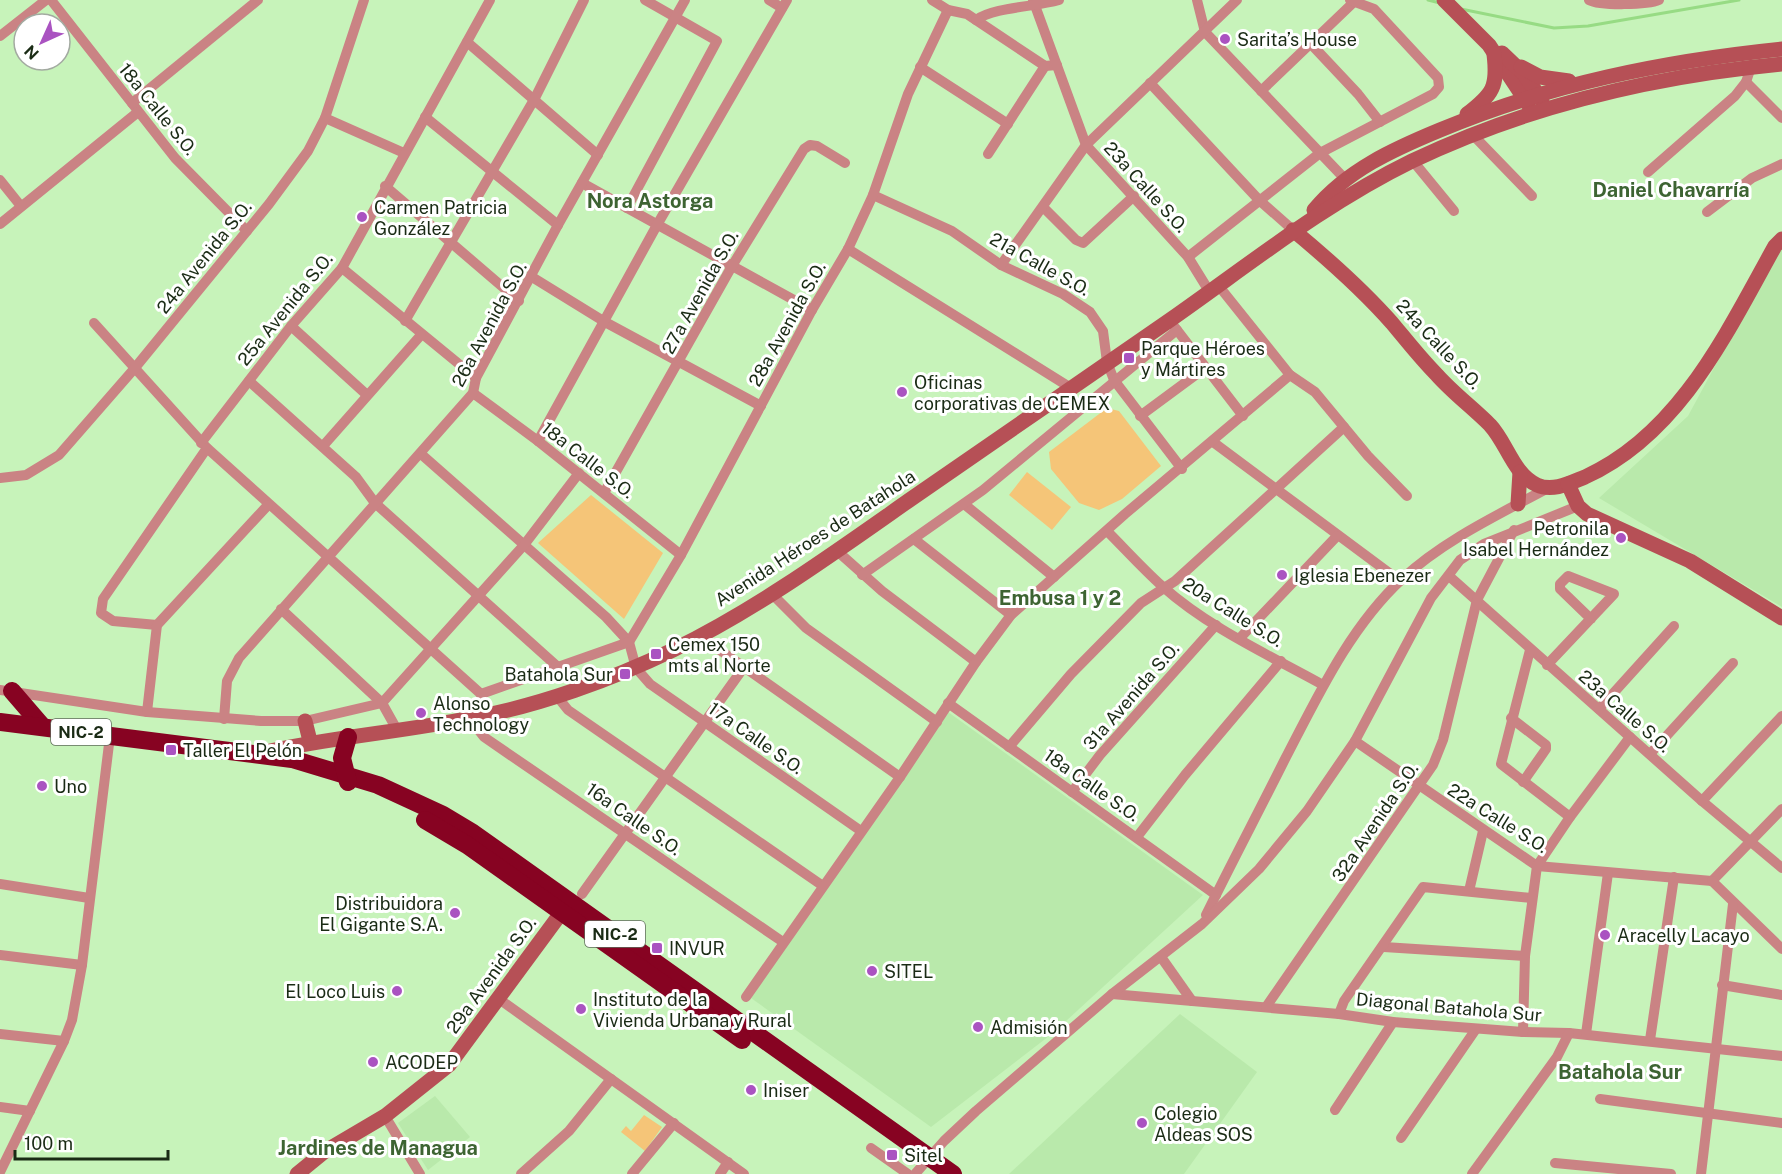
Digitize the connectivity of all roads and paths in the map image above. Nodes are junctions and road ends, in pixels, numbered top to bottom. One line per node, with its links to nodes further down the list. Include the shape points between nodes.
1 (46, 0): 25 (street)
2 (51, 0): 40 (street, 18a Calle S.O.)
3 (364, 0): 43 (street, 24a Avenida S.O.)
4 (490, 0): 26 (street, 25a Avenida S.O.)
5 (584, 0): 39 (street)
6 (645, 0): 22 (street)
7 (685, 0): 22 (street, 26a Avenida S.O.)
8 (769, 0): 19 (street)
9 (932, 0): 21 (street)
10 (1059, 0): 18 (street)
11 (1197, 0): 24 (street)
12 (1237, 0): 24 (street)
13 (1444, 0): 29 (main road)
14 (1589, 0): 15 (street, via 1625,4)
15 (1659, 0)
16 (257, 1): 40 (street)
17 (1352, 1): 20 (street); 27 (street)
18 (1035, 3): 23 (street); 32 (street, 23a Calle S.O.)
19 (784, 4): 74 (street)
20 (1376, 5): 45 (street, via 1438,78 1439,87)
21 (948, 10): 23 (street); 33 (street, 28a Avenida S.O.)
22 (675, 18): 52 (street, 26a Avenida S.O.); 69 (street, via 717,41)
23 (976, 20): 32 (street)
24 (1205, 32): 36 (street); 37 (street)
25 (0, 36)
26 (467, 42): 39 (street); 42 (street, 25a Avenida S.O.)
27 (1311, 44): 37 (street); 45 (street)
28 (1782, 49): 35 (main road, Avenida Héroes de Batahola, via 1650,66)
29 (1492, 50): 30 (main road); 38 (main road); 47 (main road, via 1497,73 1490,94)
30 (1512, 62): 35 (main road, via 1540,76); 38 (main road)
31 (1782, 64): 34 (main road, Avenida Héroes de Batahola)
32 (1051, 65): 46 (street); 49 (street, 23a Calle S.O.)
33 (920, 67): 46 (street); 63 (street, 28a Avenida S.O.)
34 (1748, 75): 41 (main road, Avenida Héroes de Batahola, via 1613,91); 44 (street); 58 (street, via 1723,107)
35 (1581, 82): 38 (main road, Avenida Héroes de Batahola)
36 (1150, 83): 49 (street); 66 (street)
37 (1261, 91): 51 (street)
38 (1532, 96): 41 (main road); 47 (main road, Avenida Héroes de Batahola)
39 (534, 98): 52 (street); 57 (street)
40 (135, 107): 67 (street); 76 (street, 18a Calle S.O., via 175,158)
41 (1540, 111): 48 (main road, Avenida Héroes de Batahola)
42 (424, 117): 50 (street, 25a Avenida S.O.); 57 (street)
43 (325, 118): 50 (street); 76 (street, 24a Avenida S.O., via 308,151)
44 (1782, 118)
45 (1380, 122): 51 (street)
46 (1008, 124): 53 (street)
47 (1453, 124): 59 (main road, Avenida Héroes de Batahola, via 1404,145)
48 (1473, 135): 54 (main road, Avenida Héroes de Batahola); 65 (street)
49 (1086, 145): 64 (street, 23a Calle S.O.); 68 (street)
50 (404, 153): 62 (street, 25a Avenida S.O.)
51 (1320, 153): 59 (street); 66 (street)
52 (598, 154): 61 (street, 26a Avenida S.O.)
53 (988, 154)
54 (1413, 161): 70 (street); 75 (main road, Avenida Héroes de Batahola)
55 (845, 164): 82 (street, 27a Avenida S.O., via 817,146 804,149)
56 (1782, 164): 71 (street, via 1752,178)
57 (491, 171): 73 (street); 78 (street)
58 (1648, 172)
59 (1345, 179): 75 (main road, Avenida Héroes de Batahola)
60 (0, 180): 67 (street)
61 (582, 183): 69 (street); 73 (street, 26a Avenida S.O.)
62 (385, 186): 78 (street); 83 (street, 25a Avenida S.O.)
63 (873, 195): 79 (street, 28a Avenida S.O.); 81 (street, 21a Calle S.O., via 952,231)
64 (1134, 196): 68 (street, via 1083,243); 80 (street, 23a Calle S.O.)
65 (1532, 196)
66 (1258, 200): 75 (street); 80 (street)
67 (20, 205): 72 (street)
68 (1043, 207): 81 (street)
69 (627, 208): 74 (street)
70 (1454, 211)
71 (1707, 212)
72 (0, 224)
73 (558, 225): 84 (street, 26a Avenida S.O.)
74 (657, 225): 82 (street); 89 (street)
75 (1299, 226): 85 (main road, Avenida Héroes de Batahola); 115 (main road, 24a Calle S.O., via 1438,377 1492,427)
76 (247, 231): 97 (street, 24a Avenida S.O.)
77 (1782, 239): 118 (main road, via 1716,351 1671,411 1628,452)
78 (450, 242): 86 (street); 88 (street)
79 (848, 249): 87 (street, 28a Avenida S.O.); 102 (street)
80 (1188, 257): 85 (street, 23a Calle S.O.)
81 (1001, 265): 94 (street, 21a Calle S.O., via 1063,294 1090,312 1103,331)
82 (732, 266): 87 (street); 95 (street, 27a Avenida S.O.)
83 (342, 268): 88 (street); 92 (street, 25a Avenida S.O.)
84 (532, 277): 86 (street, 26a Avenida S.O.); 89 (street)
85 (1214, 288): 91 (main road, Avenida Héroes de Batahola); 98 (street, 23a Calle S.O.)
86 (519, 301): 99 (street, 26a Avenida S.O.)
87 (812, 310): 105 (street, 28a Avenida S.O.)
88 (405, 321): 93 (street)
89 (605, 322): 95 (street); 109 (street)
90 (94, 323): 97 (street)
91 (1173, 325): 94 (main road, Avenida Héroes de Batahola); 96 (street); 101 (street)
92 (291, 326): 100 (street, 25a Avenida S.O.); 104 (street)
93 (421, 335): 99 (street); 104 (street)
94 (1107, 362): 101 (street, 21a Calle S.O.); 102 (main road, Avenida Héroes de Batahola)
95 (679, 363): 105 (street); 121 (street, 27a Avenida S.O.)
96 (1205, 368): 106 (street); 107 (street)
97 (134, 369): 111 (street); 117 (street, 24a Avenida S.O., via 59,455 26,475)
98 (1290, 375): 107 (street); 108 (street, 23a Calle S.O., via 1315,392)
99 (476, 378): 103 (street, 26a Avenida S.O.)
100 (249, 381): 111 (street, 25a Avenida S.O.); 112 (street)
101 (1114, 381): 106 (street, 21a Calle S.O.); 124 (street)
102 (1071, 388): 133 (main road, Avenida Héroes de Batahola)
103 (473, 393): 109 (street, 18a Calle S.O.); 113 (street, 26a Avenida S.O.)
104 (367, 395): 112 (street)
105 (761, 406): 134 (street, 28a Avenida S.O.)
106 (1140, 416): 114 (street, 21a Calle S.O.)
107 (1243, 416): 110 (street)
108 (1344, 427): 120 (street); 122 (street, 23a Calle S.O.)
109 (538, 441): 116 (street, 18a Calle S.O.)
110 (1213, 442): 114 (street); 120 (street)
111 (204, 445): 126 (street); 148 (street, 25a Avenida S.O., via 103,598 101,613 106,618)
112 (323, 446): 123 (street, via 356,477)
113 (421, 453): 123 (street, 26a Avenida S.O.); 132 (street)
114 (1182, 469): 129 (street)
115 (1520, 472): 119 (main road, 24a Calle S.O.); 125 (main road)
116 (579, 473): 121 (street, 18a Calle S.O.); 132 (street)
117 (0, 478)
118 (1568, 484): 119 (main road); 127 (main road)
119 (1548, 488): 125 (street)
120 (1277, 491): 130 (street); 140 (street, via 1175,581)
121 (604, 493): 134 (street, 18a Calle S.O.)
122 (1407, 496)
123 (375, 503): 135 (street, 26a Avenida S.O.); 142 (street)
124 (964, 504): 131 (street); 138 (street)
125 (1518, 504): 139 (street, via 1444,546)
126 (268, 505): 135 (street); 148 (street)
127 (1578, 506): 128 (street); 146 (main road, via 1599,521 1648,539 1690,561)
128 (1514, 530): 137 (street, via 1460,560); 143 (street, 32a Avenida S.O.)
129 (1107, 531): 138 (street); 140 (street, 20a Calle S.O.)
130 (1337, 536): 139 (street); 152 (street)
131 (915, 539): 136 (street); 145 (street)
132 (524, 545): 142 (street); 153 (street)
133 (836, 550): 136 (street); 141 (main road, Avenida Héroes de Batahola)
134 (681, 555): 153 (street, 28a Avenida S.O.)
135 (327, 556): 144 (street, 26a Avenida S.O.); 154 (street)
136 (862, 575): 157 (street)
137 (1449, 576): 143 (street, 23a Calle S.O.); 186 (street, via 1431,598)
138 (1054, 577): 145 (street)
139 (1400, 581): 163 (street, via 1352,640)
140 (1163, 587): 149 (street, 20a Calle S.O.); 187 (street, via 1141,603 1071,674)
141 (772, 594): 151 (main road, Avenida Héroes de Batahola); 178 (street, via 806,628)
142 (478, 595): 154 (street); 161 (street)
143 (1477, 600): 155 (street, 23a Calle S.O.); 194 (street, 32a Avenida S.O., via 1443,740)
144 (281, 609): 167 (street); 174 (street, 26a Avenida S.O., via 232,669 227,681)
145 (1011, 615): 157 (street)
146 (1782, 618)
147 (1591, 619): 147 (street, via 1614,594 1568,576 1560,589); 159 (street)
148 (157, 625): 170 (street)
149 (1216, 625): 152 (street, 20a Calle S.O.); 195 (street, 31a Avenida S.O.)
150 (1674, 626): 169 (street)
151 (700, 636): 160 (street); 162 (main road, Avenida Héroes de Batahola)
152 (1240, 638): 156 (street, 20a Calle S.O.)
153 (629, 642): 161 (street); 162 (street)
154 (431, 648): 165 (street); 167 (street)
155 (1530, 650): 159 (street, 23a Calle S.O.); 173 (street)
156 (1281, 661): 163 (street, 20a Calle S.O.); 202 (street)
157 (976, 662): 168 (street)
158 (1733, 663): 188 (street)
159 (1547, 665): 169 (street, 23a Calle S.O.)
160 (744, 667): 179 (street); 191 (street)
161 (559, 668): 165 (street)
162 (636, 668): 166 (main road, Avenida Héroes de Batahola); 179 (street, 17a Calle S.O., via 650,684)
163 (1323, 685): 212 (street)
164 (6, 691): 170 (street); 180 (highway)
165 (481, 693): 171 (street)
166 (556, 695): 171 (main road, Avenida Héroes de Batahola); 190 (street, via 568,710)
167 (382, 703): 176 (street); 181 (street)
168 (948, 704): 178 (street); 187 (street, 18a Calle S.O.)
169 (1599, 709): 184 (street, 23a Calle S.O.)
170 (147, 712): 174 (street)
171 (486, 715): 175 (main road, Avenida Héroes de Batahola)
172 (1782, 716): 196 (street)
173 (1511, 718): 193 (street, via 1501,764); 193 (street, via 1546,745)
174 (224, 719): 176 (street)
175 (470, 719): 181 (main road, Avenida Héroes de Batahola); 201 (street, 16a Calle S.O., via 484,737)
176 (305, 721): 185 (main road)
177 (0, 722): 180 (highway, NIC-2)
178 (937, 722): 191 (street)
179 (705, 724): 190 (street); 199 (street, 17a Calle S.O.)
180 (43, 728): 182 (highway, NIC-2)
181 (396, 728): 183 (main road, Avenida Héroes de Batahola)
182 (110, 736): 189 (highway, NIC-2); 213 (street)
183 (348, 737): 185 (main road, Avenida Héroes de Batahola); 192 (highway, via 342,758)
184 (1630, 737): 188 (street, 23a Calle S.O.); 198 (street)
185 (310, 741): 189 (main road, Avenida Héroes de Batahola)
186 (1355, 741): 194 (street, 22a Calle S.O.); 217 (street, via 1259,869)
187 (1009, 747): 195 (street, 18a Calle S.O.)
188 (1650, 754): 196 (street, 23a Calle S.O.)
189 (249, 755): 192 (highway, NIC-2)
190 (665, 777): 201 (street); 210 (street)
191 (900, 777): 199 (street)
192 (347, 780): 215 (highway, NIC-2)
193 (1523, 782): 198 (street)
194 (1420, 787): 200 (street, 22a Calle S.O.); 231 (street, 32a Avenida S.O.)
195 (1072, 792): 202 (street, 18a Calle S.O.)
196 (1702, 801): 203 (street, 23a Calle S.O.)
197 (1782, 808): 203 (street)
198 (1570, 817): 204 (street)
199 (861, 831): 210 (street)
200 (1483, 831): 204 (street, 22a Calle S.O.); 211 (street)
201 (626, 832): 215 (street); 218 (street, 16a Calle S.O.)
202 (1137, 837): 212 (street, 18a Calle S.O.)
203 (1750, 842): 205 (street, 23a Calle S.O.); 208 (street)
204 (1537, 866): 206 (street, 22a Calle S.O.); 214 (street)
205 (1782, 868)
206 (1608, 873): 207 (street, 22a Calle S.O.); 238 (street)
207 (1674, 877): 208 (street, 22a Calle S.O.); 239 (street)
208 (1712, 881): 216 (street)
209 (0, 884): 213 (street)
210 (823, 886): 218 (street)
211 (1469, 891): 214 (street); 219 (street, via 1423,887)
212 (1216, 895): 217 (street)
213 (89, 898): 224 (street)
214 (1531, 898): 222 (street)
215 (571, 902): 229 (main road, 29a Avenida S.O.); 256 (highway, NIC-2)
216 (1733, 904): 220 (street); 225 (street)
217 (1202, 924): 223 (street)
218 (783, 942): 228 (street)
219 (1384, 947): 222 (street); 232 (street, via 1344,1001)
220 (1782, 949)
221 (0, 955): 224 (street)
222 (1525, 956): 235 (street)
223 (1161, 957): 226 (street); 230 (street)
224 (82, 965): 240 (street)
225 (1722, 986): 227 (street); 241 (street)
226 (1112, 994): 230 (street, Diagonal Batahola Sur); 256 (street, via 976,1111)
227 (1782, 995)
228 (746, 997)
229 (498, 999): 243 (street); 249 (main road, 29a Avenida S.O., via 449,1065)
230 (1192, 1001): 231 (street, Diagonal Batahola Sur)
231 (1266, 1007): 232 (street, Diagonal Batahola Sur)
232 (1339, 1014): 233 (street, Diagonal Batahola Sur)
233 (1393, 1022): 234 (street, Diagonal Batahola Sur); 246 (street)
234 (1476, 1029): 235 (street, Diagonal Batahola Sur); 252 (street)
235 (1523, 1032): 236 (street, Diagonal Batahola Sur)
236 (1569, 1032): 238 (street, Diagonal Batahola Sur); 265 (street, via 1557,1057)
237 (0, 1034): 240 (street)
238 (1586, 1034): 239 (street, Diagonal Batahola Sur)
239 (1650, 1040): 241 (street, Diagonal Batahola Sur)
240 (64, 1041): 247 (street)
241 (1715, 1047): 242 (street, Diagonal Batahola Sur); 248 (street)
242 (1782, 1056)
243 (611, 1079): 250 (street); 260 (street, via 569,1131)
244 (1600, 1099): 248 (street)
245 (0, 1107): 247 (street)
246 (1335, 1110)
247 (30, 1111): 257 (street)
248 (1708, 1113): 251 (street); 267 (street)
249 (385, 1116): 258 (main road, 29a Avenida S.O., via 324,1152); 259 (street)
250 (674, 1123): 254 (street); 261 (street)
251 (1782, 1123)
252 (1401, 1138)
253 (871, 1148): 256 (street)
254 (728, 1162): 262 (street); 263 (street)
255 (1555, 1163): 266 (street)
256 (921, 1169): 264 (highway, NIC-2)
257 (0, 1172)
258 (297, 1174)
259 (420, 1174)
260 (521, 1174)
261 (632, 1174)
262 (720, 1174)
263 (744, 1174)
264 (952, 1174)
265 (1472, 1174)
266 (1671, 1174)
267 (1701, 1174)

